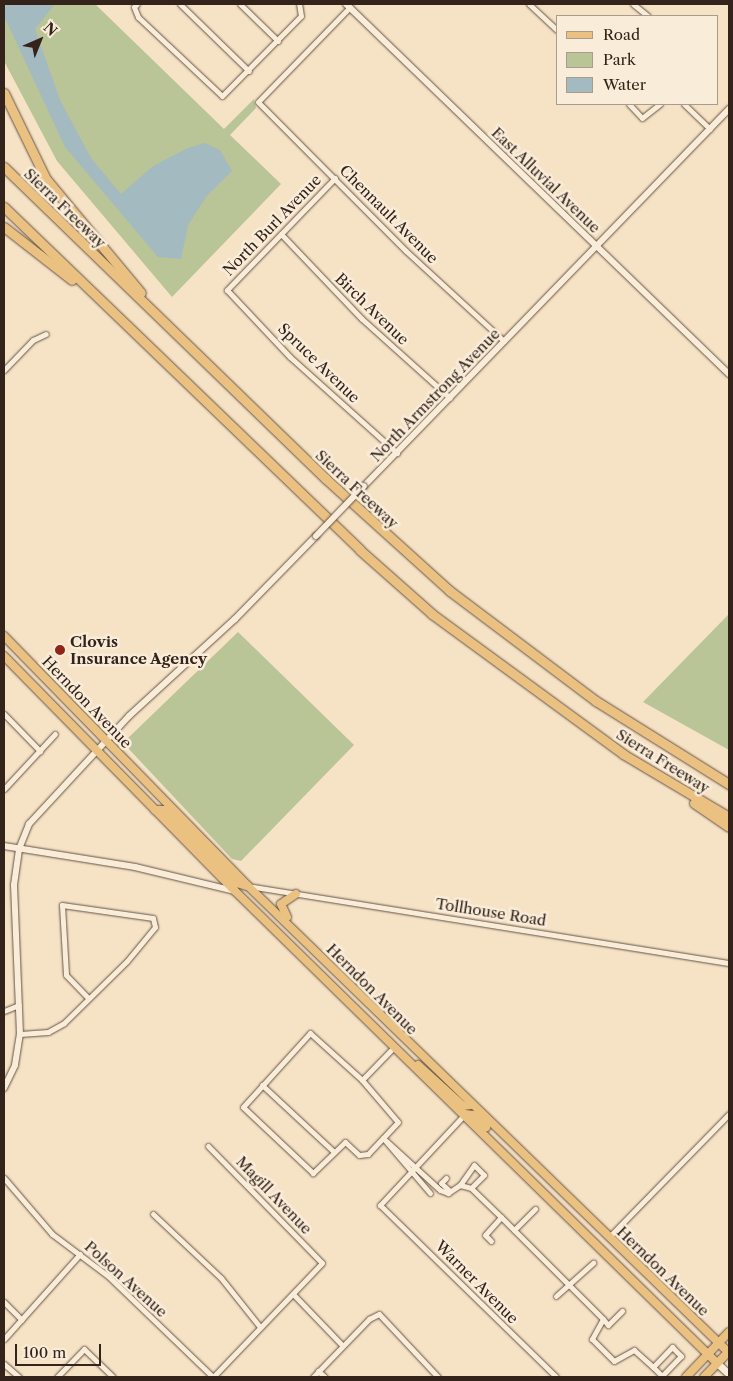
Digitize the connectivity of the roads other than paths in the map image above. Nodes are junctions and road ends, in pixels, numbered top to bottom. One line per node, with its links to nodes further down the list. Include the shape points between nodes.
1 (138, 4): 11 (street, via 134,7 138,18 217,94 228,93)
2 (180, 4): 11 (street)
3 (240, 4): 10 (street)
4 (299, 4): 10 (street, via 301,16)
5 (529, 4): 9 (street)
6 (634, 4): 8 (street)
7 (348, 6): 19 (street, Chennault Avenue, via 258,102); 23 (street, East Alluvial Avenue)
8 (647, 15)
9 (556, 29)
10 (278, 40): 11 (street)
11 (249, 71)
12 (4, 93): 25 (highway, via 46,179)
13 (630, 105): 14 (street, via 642,118)
14 (659, 105)
15 (685, 105): 17 (street)
16 (729, 109): 17 (street, North Armstrong Avenue)
17 (710, 129): 23 (street, North Armstrong Avenue)
18 (4, 167): 25 (highway, Sierra Freeway)
19 (335, 178): 22 (street, North Burl Avenue); 28 (street, Chennault Avenue)
20 (4, 207): 27 (highway, Sierra Freeway)
21 (4, 227): 27 (highway)
22 (281, 234): 24 (street, North Burl Avenue); 31 (street, Birch Avenue, via 362,319)
23 (597, 246): 28 (street, North Armstrong Avenue); 30 (street, East Alluvial Avenue)
24 (227, 290): 32 (street, Spruce Avenue, via 290,357)
25 (153, 312): 36 (highway, Sierra Freeway, via 428,573 553,670)
26 (46, 334): 29 (street, via 33,340)
27 (139, 337): 42 (highway, Sierra Freeway, via 425,608 546,701)
28 (504, 342): 31 (street, North Armstrong Avenue)
29 (4, 370)
30 (729, 374)
31 (450, 398): 32 (street, North Armstrong Avenue)
32 (397, 453): 38 (street, North Armstrong Avenue, bridge, via 235,619)
33 (4, 636): 38 (main road, Herndon Avenue)
34 (4, 656): 39 (main road, Herndon Avenue)
35 (4, 714): 40 (street)
36 (640, 730): 41 (highway); 43 (highway, Sierra Freeway)
37 (55, 734): 40 (street)
38 (105, 740): 39 (street, North Armstrong Avenue); 50 (main road, Herndon Avenue)
39 (96, 749): 45 (main road, Herndon Avenue); 49 (street, North Armstrong Avenue, via 37,813)
40 (40, 751): 44 (street)
41 (729, 778)
42 (667, 781): 46 (highway, Sierra Freeway); 47 (highway)
43 (729, 784)
44 (4, 789)
45 (155, 810): 50 (main road, via 165,810 237,882); 51 (main road, Herndon Avenue)
46 (729, 816)
47 (729, 827)
48 (4, 846): 49 (street)
49 (19, 849): 51 (street, via 135,867); 57 (street, North Armstrong Avenue, via 14,885)
50 (248, 886): 52 (street, Tollhouse Road); 54 (main road, Herndon Avenue)
51 (235, 891): 53 (main road, Herndon Avenue)
52 (296, 894): 54 (main road, via 280,908); 55 (street, Tollhouse Road)
53 (254, 910): 54 (main road, via 262,907); 60 (main road, Herndon Avenue)
54 (302, 939): 64 (main road, Herndon Avenue)
55 (729, 963)
56 (88, 998): 56 (street, via 127,961 155,927 152,918 62,905 66,975); 59 (street, via 56,1029)
57 (19, 1005): 58 (street); 59 (street, North Armstrong Avenue)
58 (4, 1011)
59 (20, 1034): 63 (street, North Armstrong Avenue, via 15,1065)
60 (394, 1047): 61 (street); 64 (main road, via 463,1106); 65 (main road, Herndon Avenue)
61 (362, 1080): 62 (street, via 313,1032); 67 (street, via 398,1118)
62 (262, 1084): 69 (street); 69 (street, via 243,1107 310,1172)
63 (4, 1088)
64 (471, 1106): 70 (main road, Herndon Avenue)
65 (465, 1114): 70 (main road, via 473,1115); 71 (street); 100 (main road, Herndon Avenue)
66 (729, 1114): 83 (street)
67 (383, 1138): 69 (street, via 363,1156 345,1142); 71 (street); 72 (street)
68 (208, 1146): 88 (street, Magill Avenue, via 322,1263)
69 (334, 1152)
70 (534, 1166): 83 (main road, Herndon Avenue)
71 (416, 1167): 72 (street); 77 (street)
72 (412, 1172): 78 (street); 113 (street, Warner Avenue, via 380,1205)
73 (4, 1178): 85 (street, Polson Avenue, via 28,1210)
74 (446, 1178): 77 (street, via 441,1183)
75 (460, 1185): 76 (street); 76 (street, via 474,1165 484,1175); 77 (street)
76 (471, 1188): 81 (street)
77 (449, 1192)
78 (430, 1193)
79 (535, 1209): 82 (street)
80 (153, 1214): 94 (street, via 221,1278)
81 (502, 1217): 82 (street); 84 (street, via 485,1235)
82 (514, 1230): 87 (street)
83 (609, 1237): 97 (main road, Herndon Avenue)
84 (491, 1241)
85 (80, 1254): 93 (street); 109 (street, Polson Avenue)
86 (593, 1263): 87 (street)
87 (568, 1283): 89 (street); 92 (street)
88 (293, 1294): 94 (street); 98 (street)
89 (556, 1296)
90 (4, 1302): 93 (street)
91 (622, 1311): 92 (street, via 608,1325)
92 (603, 1319): 103 (street, via 592,1339 614,1361 634,1350)
93 (22, 1320): 96 (street)
94 (260, 1327): 109 (street)
95 (729, 1332): 97 (main road)
96 (4, 1339)
97 (718, 1343): 99 (main road, Herndon Avenue); 100 (main road)
98 (342, 1345): 104 (street); 112 (street, via 379,1314)
99 (729, 1352): 101 (main road)
100 (708, 1354): 101 (main road, Herndon Avenue); 114 (main road)
101 (717, 1363): 105 (main road, Herndon Avenue); 115 (main road)
102 (4, 1364): 106 (street)
103 (653, 1367): 103 (street, via 662,1376 681,1356 672,1347)
104 (318, 1371): 110 (street); 111 (street)
105 (729, 1374)
106 (19, 1377)
107 (57, 1377): 108 (street, via 84,1349)
108 (113, 1377)
109 (213, 1377)
110 (313, 1377)
111 (325, 1377)
112 (438, 1377)
113 (556, 1377)
114 (686, 1377)
115 (704, 1377)

